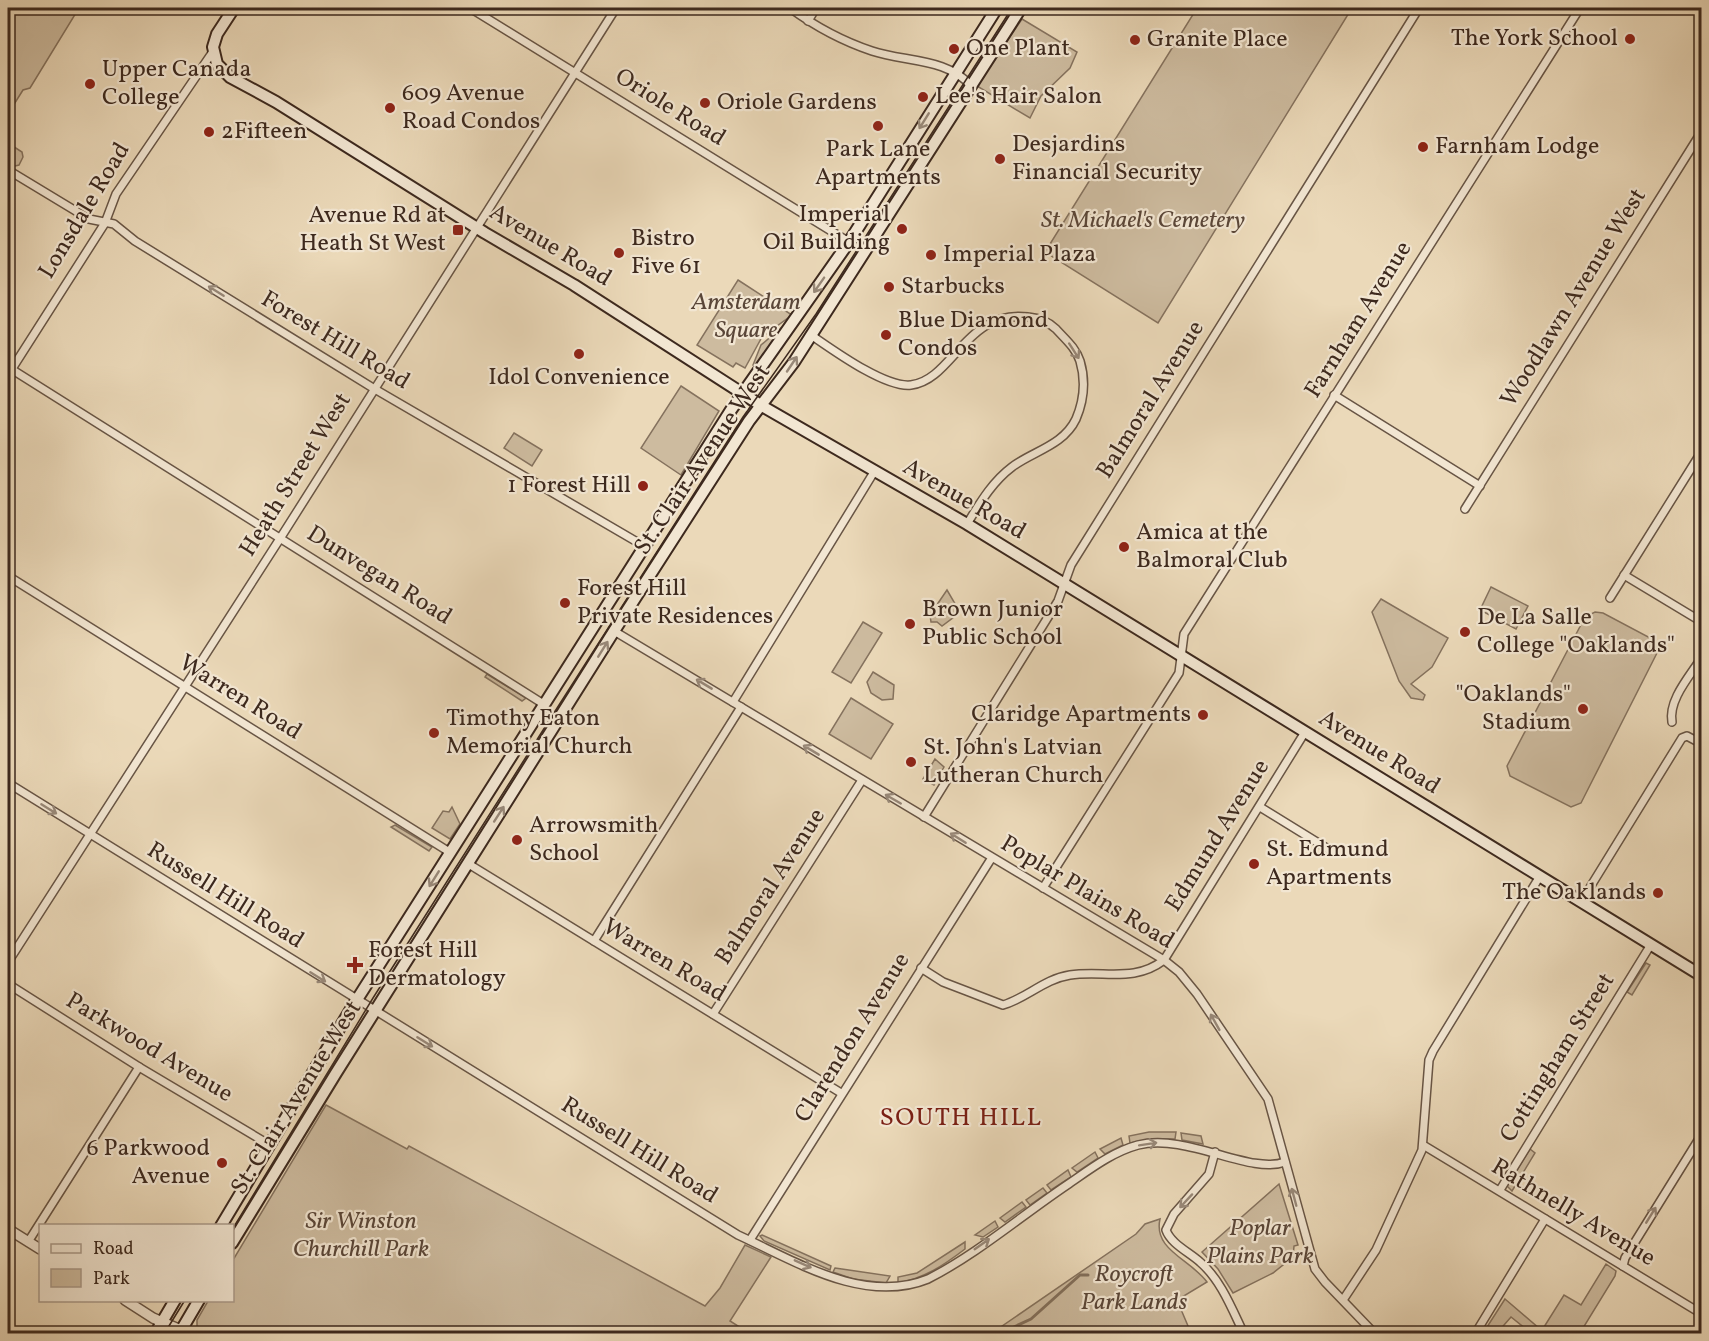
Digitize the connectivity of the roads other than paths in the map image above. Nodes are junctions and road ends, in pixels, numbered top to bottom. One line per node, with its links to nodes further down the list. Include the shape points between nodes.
1 (234, 8): 11 (main road, Lonsdale Road, via 215,37)
2 (470, 8): 12 (street, Oriole Road)
3 (616, 8): 12 (street, Heath Street West)
4 (790, 8): 10 (street)
5 (816, 8): 10 (street)
6 (997, 8): 13 (main road, St. Clair Avenue West)
7 (1021, 8): 14 (main road, St. Clair Avenue West)
8 (1419, 8): 35 (street, Balmoral Avenue, via 1071,565)
9 (1580, 8): 24 (street, Farnham Avenue)
10 (808, 21): 13 (street, via 833,36 873,51)
11 (212, 53): 17 (street, Lonsdale Road, via 116,194); 18 (main road, Avenue Road, via 230,77)
12 (574, 72): 18 (street, Heath Street West); 19 (street, Oriole Road)
13 (956, 72): 14 (street); 19 (main road, St. Clair Avenue West, one-way to 19)
14 (971, 86): 20 (main road, St. Clair Avenue West)
15 (1701, 131): 28 (street, Woodlawn Avenue West)
16 (8, 170): 17 (street, Forest Hill Road, via 89,219)
17 (105, 223): 21 (street, Lonsdale Road); 22 (street, Forest Hill Road, one-way to 17, via 135,241 114,224)
18 (476, 227): 22 (street, Heath Street West); 23 (main road, Avenue Road, via 606,305)
19 (849, 242): 23 (main road, St. Clair Avenue West, one-way to 23)
20 (811, 335): 25 (main road, St. Clair Avenue West, one-way to 20); 30 (street, one-way to 30, via 895,385 924,381 979,330 998,319 1017,315 1050,323 1077,352 1084,395 1075,421 1050,448 1013,466 992,486)
21 (9, 370): 31 (street, Dunvegan Road)
22 (373, 388): 31 (street, Heath Street West); 32 (street, Forest Hill Road)
23 (742, 394): 25 (main road, Avenue Road); 32 (main road, St. Clair Avenue West)
24 (1334, 395): 28 (street); 39 (street, Farnham Avenue, via 1184,634)
25 (762, 406): 27 (main road, Avenue Road); 38 (main road, St. Clair Avenue West)
26 (1701, 451): 33 (street)
27 (874, 472): 30 (main road, Avenue Road); 42 (street)
28 (1479, 486): 29 (street, Woodlawn Avenue West)
29 (1465, 508)
30 (967, 524): 35 (main road, Avenue Road)
31 (281, 537): 41 (street, Heath Street West); 43 (street, Dunvegan Road)
32 (644, 546): 43 (main road, St. Clair Avenue West)
33 (1624, 575): 36 (street); 37 (street)
34 (8, 576): 41 (street, Warren Road)
35 (1064, 584): 39 (main road, Avenue Road); 53 (street, Balmoral Avenue, via 1058,601)
36 (1610, 598)
37 (1701, 622)
38 (614, 631): 42 (street, Poplar Plains Road, one-way to 38); 49 (main road, St. Clair Avenue West, one-way to 38)
39 (1181, 656): 46 (main road, Avenue Road); 60 (street, via 1179,673)
40 (1701, 657): 45 (street, via 1674,702)
41 (184, 686): 54 (street, Heath Street West); 56 (street, Warren Road)
42 (733, 702): 44 (street, Poplar Plains Road)
43 (545, 705): 48 (main road, St. Clair Avenue West)
44 (741, 707): 50 (street, Poplar Plains Road, one-way to 44); 62 (street)
45 (1672, 722)
46 (1305, 732): 52 (street, Edmund Avenue); 59 (main road, Avenue Road)
47 (1701, 744): 61 (street, via 1686,736 1682,738)
48 (510, 759): 49 (main road); 56 (main road, St. Clair Avenue West)
49 (528, 771): 58 (main road, St. Clair Avenue West, one-way to 49)
50 (861, 780): 53 (street, Poplar Plains Road, one-way to 50); 71 (street, Balmoral Avenue)
51 (8, 783): 54 (street, Russell Hill Road, one-way to 54)
52 (1260, 807): 55 (street); 64 (street, Edmund Avenue)
53 (924, 817): 57 (street, Poplar Plains Road, one-way to 53)
54 (90, 835): 65 (street, Heath Street West); 69 (street, Russell Hill Road, one-way to 69)
55 (1333, 852)
56 (451, 853): 69 (main road, St. Clair Avenue West, one-way to 69)
57 (991, 859): 60 (street, Poplar Plains Road); 66 (street, Clarendon Avenue)
58 (467, 863): 62 (street, Warren Road); 70 (main road, St. Clair Avenue West)
59 (1540, 876): 61 (main road, Avenue Road); 76 (street, via 1429,1060)
60 (1043, 888): 64 (street, Poplar Plains Road)
61 (1581, 902): 63 (main road, Avenue Road)
62 (594, 941): 71 (street, Warren Road)
63 (1650, 945): 67 (main road, Avenue Road); 79 (street, Cottingham Street)
64 (1164, 960): 66 (street, via 1129,975 1087,974 1054,979 1003,1005 943,982); 78 (street, Poplar Plains Road, one-way to 64, via 1268,1099 1197,994)
65 (8, 962)
66 (921, 968): 73 (street, Clarendon Avenue)
67 (1701, 976)
68 (8, 984): 72 (street, Parkwood Avenue)
69 (356, 1000): 70 (street, Russell Hill Road); 75 (main road, St. Clair Avenue West)
70 (375, 1012): 85 (main road, St. Clair Avenue West); 86 (street, Russell Hill Road, one-way to 86)
71 (713, 1014): 73 (street, Warren Road)
72 (139, 1067): 75 (street, Parkwood Avenue); 81 (street)
73 (841, 1093): 86 (street, Clarendon Avenue)
74 (1701, 1134): 89 (street, one-way to 74)
75 (270, 1144): 82 (main road, St. Clair Avenue West)
76 (1423, 1145): 79 (street, Rathnelly Avenue); 90 (street, via 1381,1241)
77 (1215, 1152): 78 (street, Russell Hill Road, via 1269,1167); 86 (street, Russell Hill Road, one-way to 77, via 844,1281 881,1288 903,1287 937,1274 1099,1163 1126,1149 1161,1142); 98 (street, one-way to 98, via 1209,1174 1174,1214 1166,1230 1214,1277)
78 (1285, 1162): 90 (street, Poplar Plains Road, one-way to 78, via 1312,1262)
79 (1500, 1190): 80 (street, Rathnelly Avenue)
80 (1545, 1219): 89 (street, Rathnelly Avenue); 100 (street)
81 (39, 1224)
82 (222, 1224)
83 (39, 1225): 87 (street)
84 (8, 1229): 87 (street)
85 (234, 1240)
86 (750, 1240)
87 (28, 1242): 88 (street)
88 (39, 1249)
89 (1623, 1266): 94 (street, Rathnelly Avenue)
90 (1343, 1300): 99 (street, Poplar Plains Road)
91 (128, 1302): 95 (street)
92 (175, 1302): 95 (main road)
93 (198, 1302): 96 (main road)
94 (1701, 1314)
95 (162, 1322): 96 (street); 97 (main road)
96 (183, 1332)
97 (154, 1334)
98 (1244, 1334)
99 (1375, 1334)
100 (1475, 1334)

